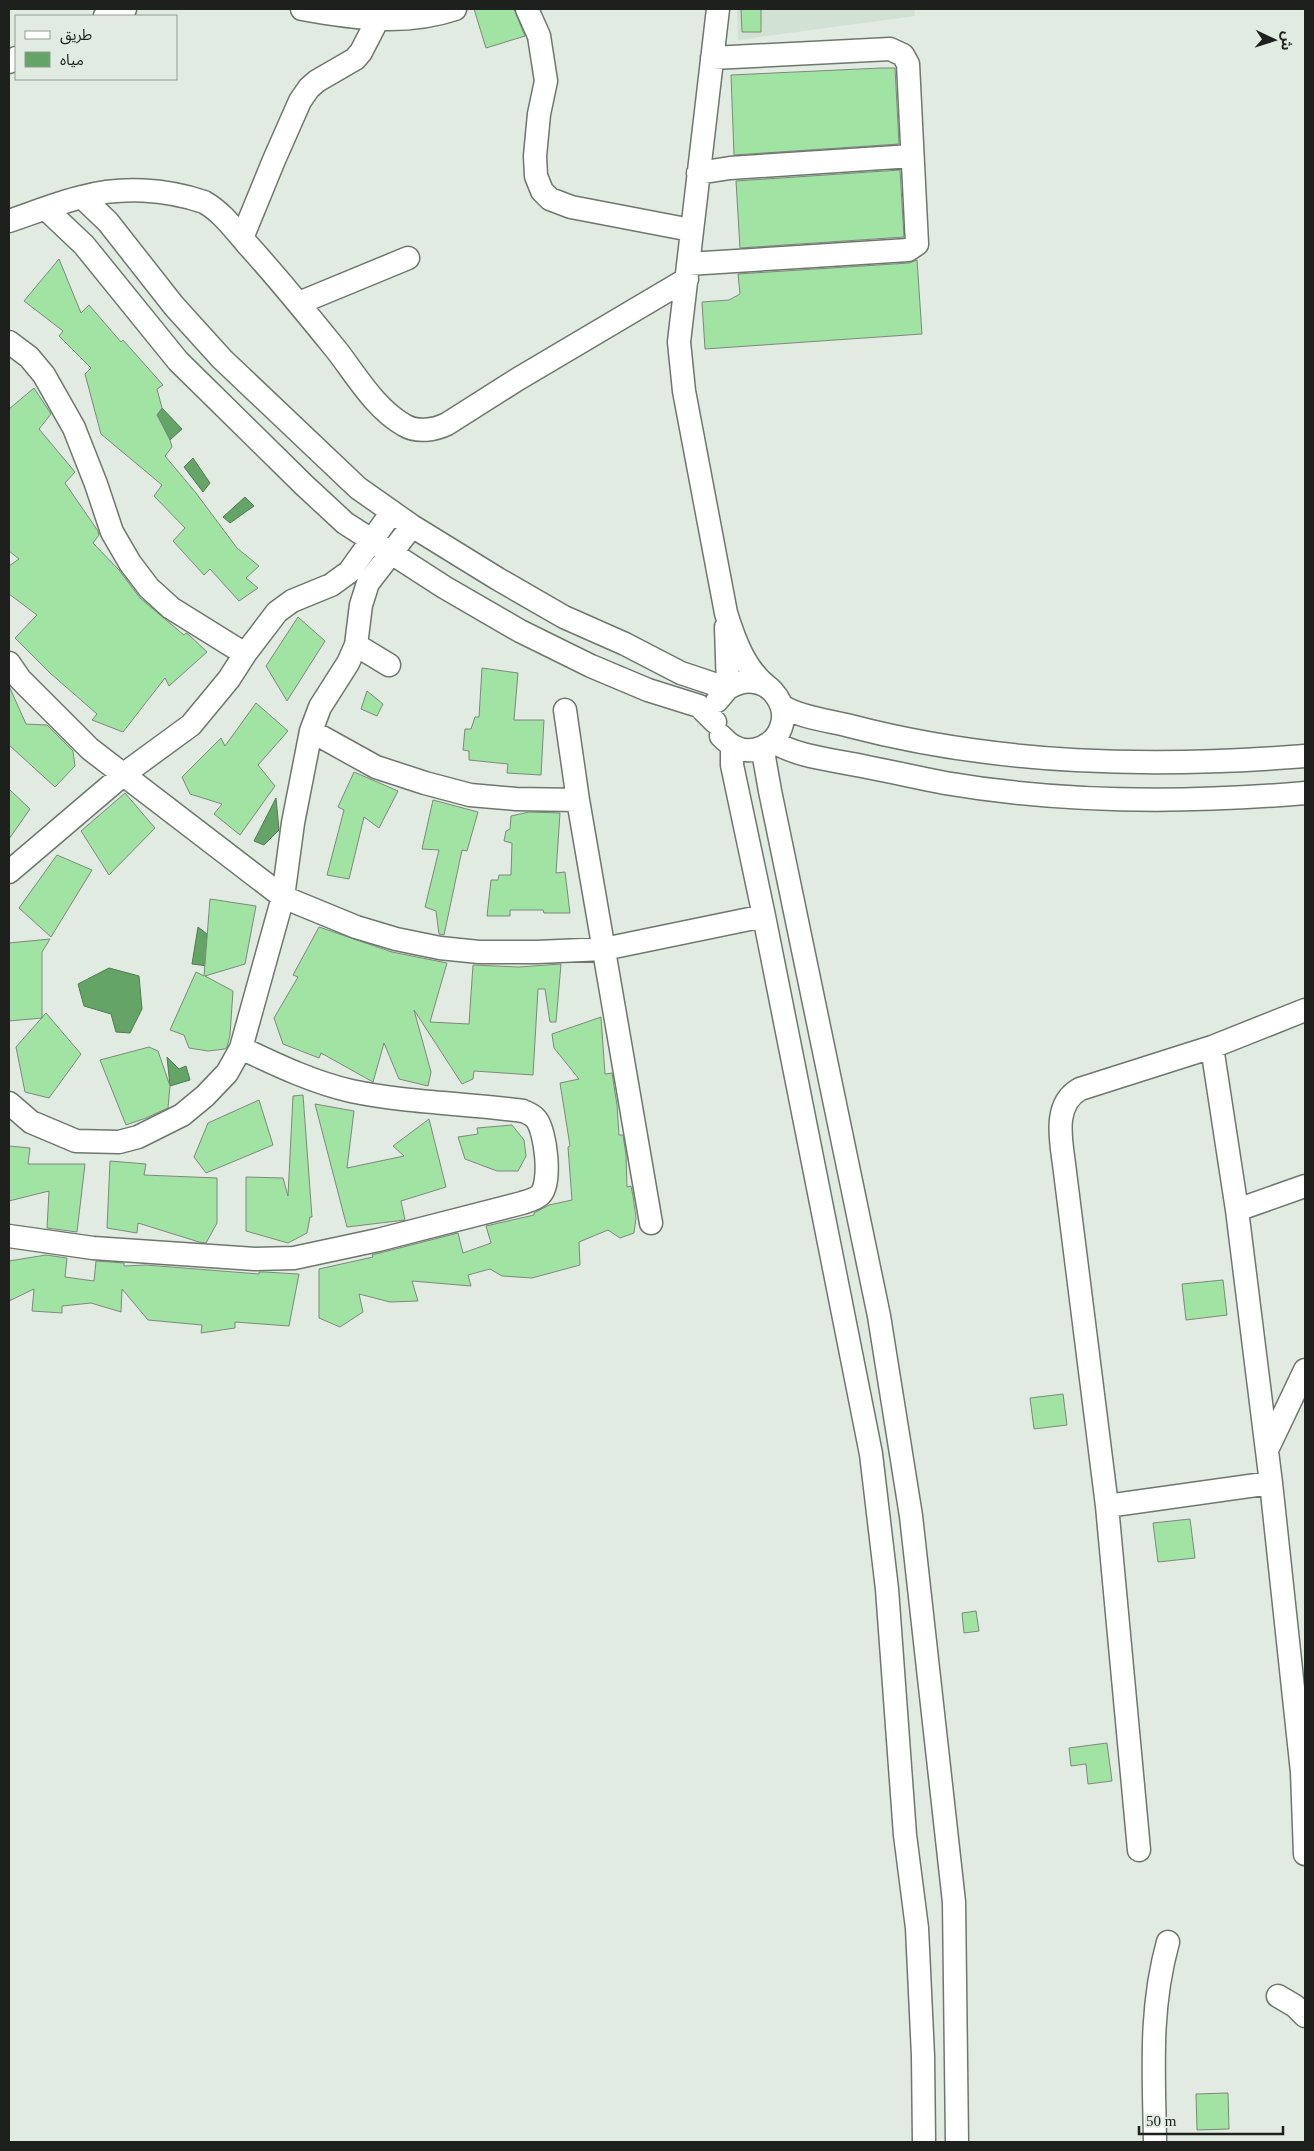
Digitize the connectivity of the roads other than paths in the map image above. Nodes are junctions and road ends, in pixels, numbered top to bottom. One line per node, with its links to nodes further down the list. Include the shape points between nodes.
1 (125, 9): 6 (street)
2 (302, 9): 7 (street)
3 (455, 9): 7 (street, via 414,18)
4 (527, 9): 14 (street, via 539,36 546,81 535,156 536,176 542,191 571,207)
5 (718, 9): 8 (street)
6 (108, 15)
7 (378, 19): 15 (street, via 355,59 317,81 300,101)
8 (712, 58): 9 (street, via 878,50 899,52 906,57 908,64); 10 (street)
9 (912, 156): 10 (street); 17 (street, via 917,240 912,249)
10 (698, 173): 14 (street)
11 (82, 197): 12 (street); 15 (street, via 144,190 195,199 212,207); 20 (street, via 222,359 358,488)
12 (46, 209): 13 (street); 22 (street, via 84,245 178,361 304,485 346,523)
13 (9, 221)
14 (691, 230): 17 (street)
15 (242, 238): 18 (street)
16 (408, 258): 18 (street)
17 (688, 271): 18 (street, via 448,424 435,429 406,427 394,419); 26 (street, via 679,342 684,391)
18 (299, 303)
19 (9, 342): 28 (street, via 44,376 74,428 112,532 130,563 149,588 171,608)
20 (392, 512): 21 (street); 22 (street)
21 (412, 526): 23 (street); 32 (street, via 564,617)
22 (372, 540): 23 (street); 24 (street, via 349,572)
23 (391, 554): 25 (street, via 368,583); 35 (street, via 520,631 648,690 699,706)
24 (331, 585): 25 (street); 28 (street, via 292,601 277,612)
25 (362, 605): 27 (street)
26 (726, 613): 31 (street, via 745,660 757,678); 32 (street)
27 (356, 645): 30 (street); 36 (street, via 320,707)
28 (245, 654): 40 (street, via 191,725)
29 (9, 663): 40 (street, via 20,679 90,749)
30 (389, 665)
31 (768, 687): 32 (street, via 741,682); 33 (street)
32 (726, 690): 35 (street, via 714,711)
33 (782, 706): 37 (street, via 782,725); 39 (street, via 866,730 1071,761 1167,763)
34 (565, 710): 42 (street)
35 (715, 722): 38 (street, via 720,736)
36 (311, 731): 42 (street, via 376,767 425,784 470,794 516,799); 44 (street, via 293,823)
37 (769, 743): 38 (street, via 749,750); 41 (street, via 805,754 946,783 1007,790 1084,797 1146,798); 66 (street, via 764,757 772,801 879,1316 911,1516 954,1902)
38 (732, 746): 45 (street, via 732,765)
39 (1305, 756)
40 (124, 774): 43 (street); 44 (street)
41 (1305, 794)
42 (578, 800): 46 (street)
43 (9, 872)
44 (283, 898): 46 (street, via 356,927 440,948 488,952); 49 (street)
45 (764, 916): 46 (street); 65 (street, via 872,1464 888,1598 905,1835 918,1928)
46 (604, 949): 53 (street)
47 (1305, 1010): 48 (street)
48 (1212, 1046): 52 (street); 58 (street, via 1080,1089 1065,1101 1062,1111 1065,1172)
49 (240, 1048): 50 (street, via 227,1073 205,1096 182,1115 138,1137 119,1142 76,1142); 54 (street, via 286,1070 352,1091 517,1110 532,1115 538,1120 542,1133 547,1174 544,1189 540,1195 522,1203 294,1258 255,1259 93,1248)
50 (11, 1110)
51 (1305, 1186): 52 (street)
52 (1237, 1210): 56 (street)
53 (651, 1223)
54 (9, 1236)
55 (1305, 1370): 56 (street)
56 (1267, 1450): 57 (street)
57 (1271, 1483): 58 (street); 59 (street)
58 (1106, 1506): 60 (street)
59 (1304, 1768): 61 (street)
60 (1139, 1850)
61 (1305, 1854)
62 (1168, 1942): 67 (street, via 1156,1992 1154,2022)
63 (1278, 1996): 64 (street, via 1296,2006)
64 (1305, 2016)
65 (924, 2142)
66 (957, 2142)
67 (1155, 2142)

